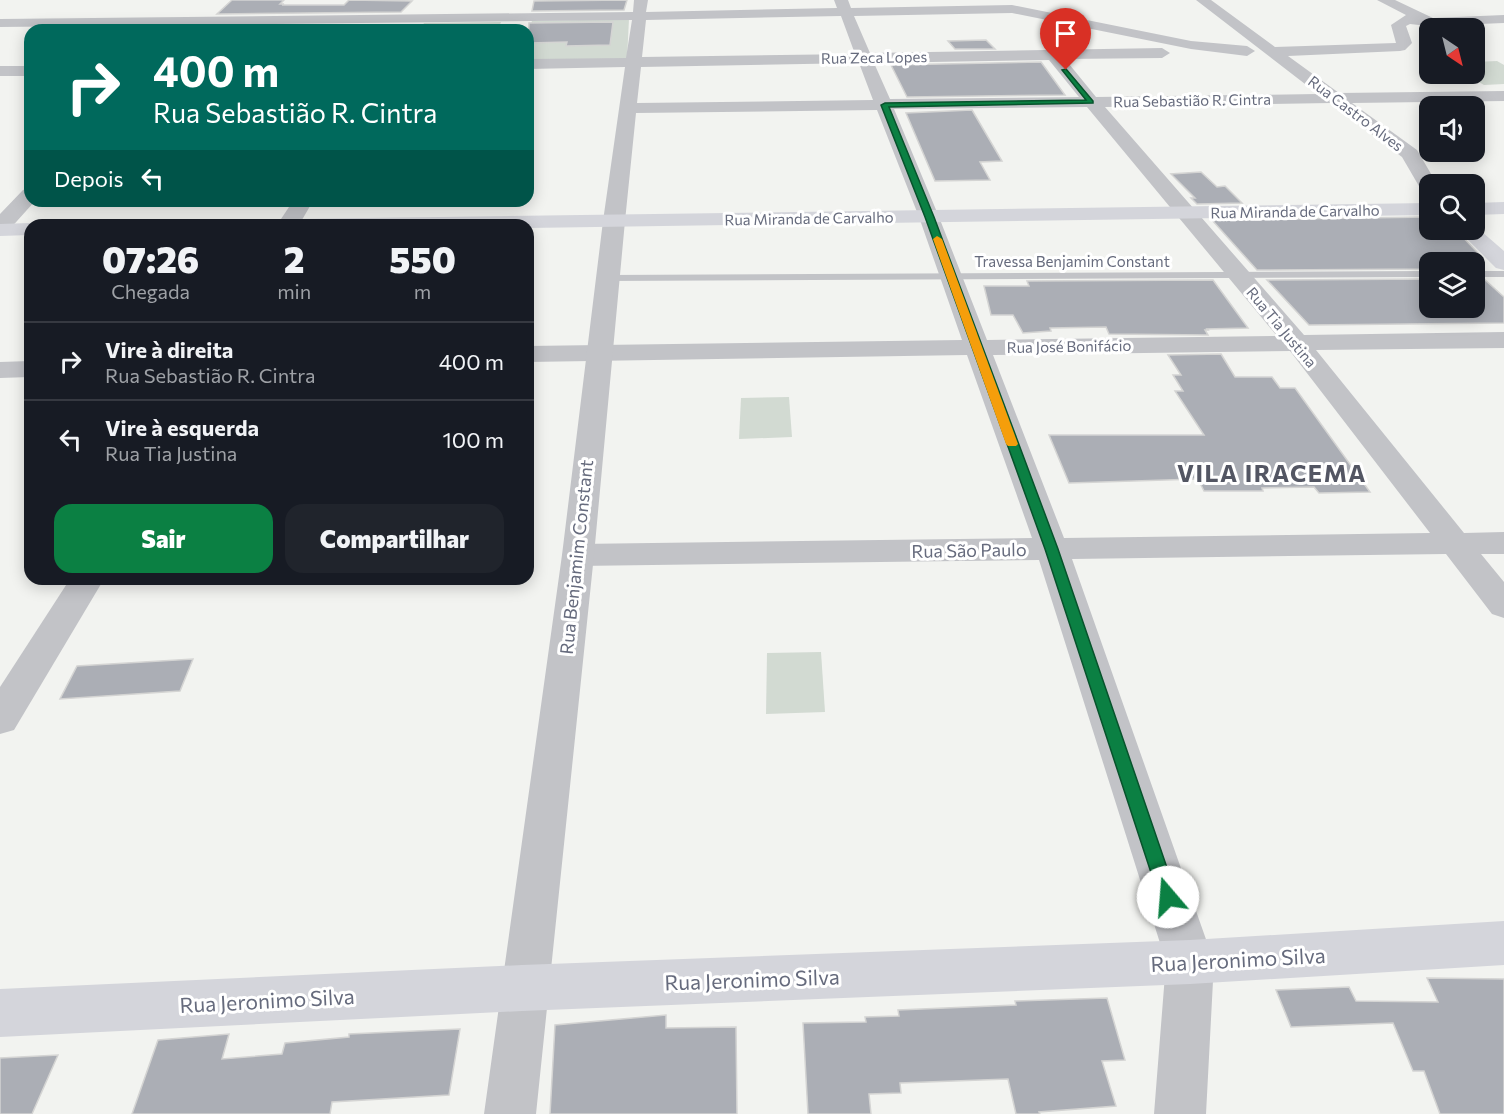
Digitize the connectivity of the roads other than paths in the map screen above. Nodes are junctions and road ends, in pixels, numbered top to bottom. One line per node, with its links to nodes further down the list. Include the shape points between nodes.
1 (426, 0): 16 (street)
2 (1203, 0): 20 (street, Rua Castro Alves)
3 (1384, 0): 10 (street)
4 (1008, 4): 5 (street); 18 (street)
5 (843, 6): 7 (street); 22 (street)
6 (209, 7): 15 (street)
7 (640, 8): 17 (street); 23 (street, Rua Benjamim Constant)
8 (1419, 19): 10 (street)
9 (1504, 19): 11 (street)
10 (1403, 20): 12 (street); 20 (street, via 1405,43 1400,47)
11 (1485, 20)
12 (1419, 21)
13 (0, 23): 14 (street)
14 (64, 24)
15 (193, 24)
16 (412, 24)
17 (517, 24)
18 (1191, 45): 19 (street); 20 (street)
19 (1220, 52): 20 (street); 21 (street, Rua Zeca Lopes)
20 (1264, 54): 28 (street, Rua Castro Alves, via 1300,70)
21 (1053, 55): 22 (street, Rua Zeca Lopes); 29 (street, Rua Tia Justina)
22 (864, 57): 23 (street, Rua Zeca Lopes); 30 (street)
23 (633, 62): 24 (street, Rua Zeca Lopes); 31 (street, Rua Benjamim Constant)
24 (534, 64)
25 (0, 71): 26 (street)
26 (24, 71)
27 (1504, 96): 28 (street, Rua Sebastião R. Cintra)
28 (1338, 98): 29 (street, Rua Sebastião R. Cintra); 32 (street, Rua Castro Alves, via 1410,154)
29 (1091, 102): 30 (street, Rua Sebastião R. Cintra); 37 (street, Rua Tia Justina)
30 (885, 105): 31 (street, Rua Sebastião R. Cintra); 38 (street)
31 (627, 108): 39 (street, Rua Benjamim Constant)
32 (1421, 174)
33 (24, 201): 41 (street)
34 (1504, 208): 36 (main road)
35 (1419, 209): 37 (main road, Rua Miranda de Carvalho)
36 (1485, 209)
37 (1184, 213): 38 (main road, Rua Miranda de Carvalho); 48 (street, Rua Tia Justina)
38 (929, 217): 39 (main road, Rua Miranda de Carvalho); 49 (street)
39 (614, 221): 40 (main road, Rua Miranda de Carvalho); 50 (street, Rua Benjamim Constant)
40 (534, 222)
41 (0, 228): 42 (main road)
42 (24, 229)
43 (1480, 240): 44 (main road)
44 (1504, 262)
45 (1419, 274): 48 (lane, Travessa Benjamim Constant)
46 (1485, 274): 47 (lane)
47 (1504, 274)
48 (1238, 275): 49 (lane, Travessa Benjamim Constant); 52 (street, Rua Tia Justina)
49 (951, 276): 50 (lane, Travessa Benjamim Constant); 53 (street)
50 (606, 278): 54 (street, Rua Benjamim Constant)
51 (1504, 340): 52 (street, Rua José Bonifácio)
52 (1298, 344): 53 (street, Rua José Bonifácio); 59 (street, Rua Tia Justina)
53 (976, 347): 54 (street, Rua José Bonifácio); 60 (street)
54 (597, 352): 55 (street, Rua José Bonifácio); 61 (street, Rua Benjamim Constant)
55 (534, 354)
56 (24, 369): 57 (street)
57 (0, 370)
58 (1504, 543): 59 (street, Rua São Paulo)
59 (1456, 544): 60 (street, Rua São Paulo); 63 (street, Rua Tia Justina)
60 (1052, 549): 61 (street, Rua São Paulo); 66 (street)
61 (578, 555): 67 (street, Rua Benjamim Constant)
62 (83, 585): 64 (street)
63 (1504, 606)
64 (0, 719)
65 (1504, 943): 66 (main road, Rua Jeronimo Silva)
66 (1190, 962): 67 (main road, Rua Jeronimo Silva); 70 (street)
67 (522, 988): 68 (main road, Rua Jeronimo Silva); 69 (street, Rua Benjamim Constant)
68 (0, 1013)
69 (510, 1114)
70 (1180, 1114)

